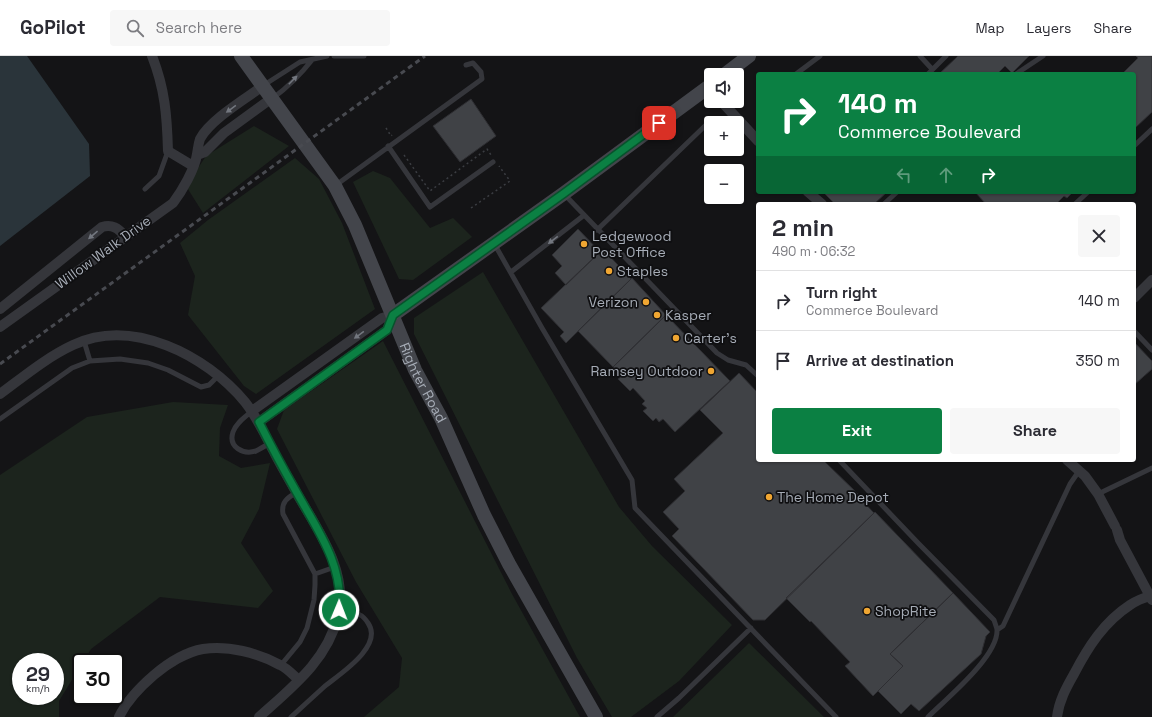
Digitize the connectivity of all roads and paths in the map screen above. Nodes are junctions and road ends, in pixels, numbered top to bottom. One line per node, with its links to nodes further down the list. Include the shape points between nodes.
1 (152, 56): 28 (street, via 160,75 167,116)
2 (241, 56): 18 (street, Righter Road)
3 (327, 56): 11 (lane)
4 (334, 56): 5 (lane)
5 (364, 56)
6 (749, 56): 13 (street)
7 (820, 56): 15 (lane)
8 (920, 56): 14 (lane)
9 (946, 56): 14 (lane)
10 (1043, 56): 17 (lane)
11 (312, 60): 18 (lane, via 300,62); 20 (lane, one-way to 11, via 287,87)
12 (466, 65): 26 (lane, via 474,63 481,72 482,80)
13 (733, 68)
14 (932, 69): 16 (lane)
15 (799, 72)
16 (930, 72)
17 (1019, 72)
18 (263, 86): 20 (street, Righter Road); 29 (street, Willow Walk Drive, one-way to 29, via 219,118 205,132 197,146)
19 (704, 92): 35 (street)
20 (272, 98): 29 (street, via 224,133 205,152); 33 (street, Righter Road)
21 (704, 127): 44 (lane)
22 (1152, 129): 25 (lane)
23 (744, 132): 24 (street)
24 (756, 140)
25 (1136, 144)
26 (388, 146): 31 (lane, via 430,207); 33 (lane)
27 (401, 150): 30 (path, via 430,191 487,149)
28 (168, 151): 32 (street); 34 (lane, via 159,176)
29 (197, 155): 32 (street, Willow Walk Drive)
30 (491, 155)
31 (494, 162): 42 (path, via 510,181)
32 (193, 166): 45 (street, Willow Walk Drive, via 182,192 173,203)
33 (335, 186): 51 (street, Righter Road, via 355,225)
34 (145, 189)
35 (563, 194): 43 (lane); 46 (street)
36 (810, 194): 39 (street)
37 (895, 194): 40 (lane)
38 (1086, 194): 41 (lane)
39 (820, 202)
40 (886, 202)
41 (1077, 202)
42 (471, 208)
43 (584, 216): 44 (lane); 47 (lane, one-way to 47)
44 (597, 230): 57 (lane, via 717,354 746,365)
45 (125, 236): 50 (street, one-way to 50, via 112,226 102,227); 52 (street, Willow Walk Drive)
46 (494, 242): 47 (lane); 51 (street)
47 (511, 272): 74 (lane, via 632,480 635,508)
48 (1152, 280): 49 (street)
49 (1136, 296)
50 (0, 309)
51 (393, 315): 60 (street, one-way to 60, via 382,318); 62 (street, via 387,330); 81 (street, Righter Road, via 484,515)
52 (0, 327)
53 (1136, 333): 55 (lane)
54 (84, 341): 56 (lane); 58 (street, via 110,336 149,340 191,356); 59 (street, via 57,353)
55 (1152, 350)
56 (90, 361): 58 (lane, via 120,359 148,363 201,387 208,385); 61 (lane, via 72,368)
57 (756, 374)
58 (218, 376): 60 (street)
59 (0, 394)
60 (252, 411): 62 (street); 63 (lane, via 233,431 233,445 238,450 246,452 255,451)
61 (0, 419)
62 (259, 422): 63 (street)
63 (270, 443): 68 (street)
64 (841, 462): 75 (lane, via 994,620)
65 (1069, 462): 67 (street)
66 (1152, 468): 69 (lane)
67 (1079, 471): 69 (street); 75 (lane, via 1070,484 1003,626)
68 (296, 492): 70 (street, via 329,551); 71 (lane, via 284,502 283,514)
69 (1098, 494): 72 (street)
70 (335, 567): 71 (lane); 73 (street, via 340,597)
71 (315, 574): 76 (lane, via 314,600 307,628 300,642)
72 (1151, 598): 85 (street, via 1131,604 1115,616 1094,639 1066,689)
73 (339, 610): 77 (street, via 331,636 321,655); 80 (lane, via 361,615 370,626 371,640 357,660)
74 (751, 628): 82 (lane); 83 (lane)
75 (997, 630): 84 (lane, via 995,641 986,658)
76 (281, 665): 77 (street); 78 (street, via 261,656 235,650 202,649 160,669 134,694)
77 (299, 680): 79 (street)
78 (119, 717)
79 (258, 717)
80 (291, 717)
81 (596, 717)
82 (657, 717)
83 (836, 717)
84 (928, 717)
85 (1057, 717)

